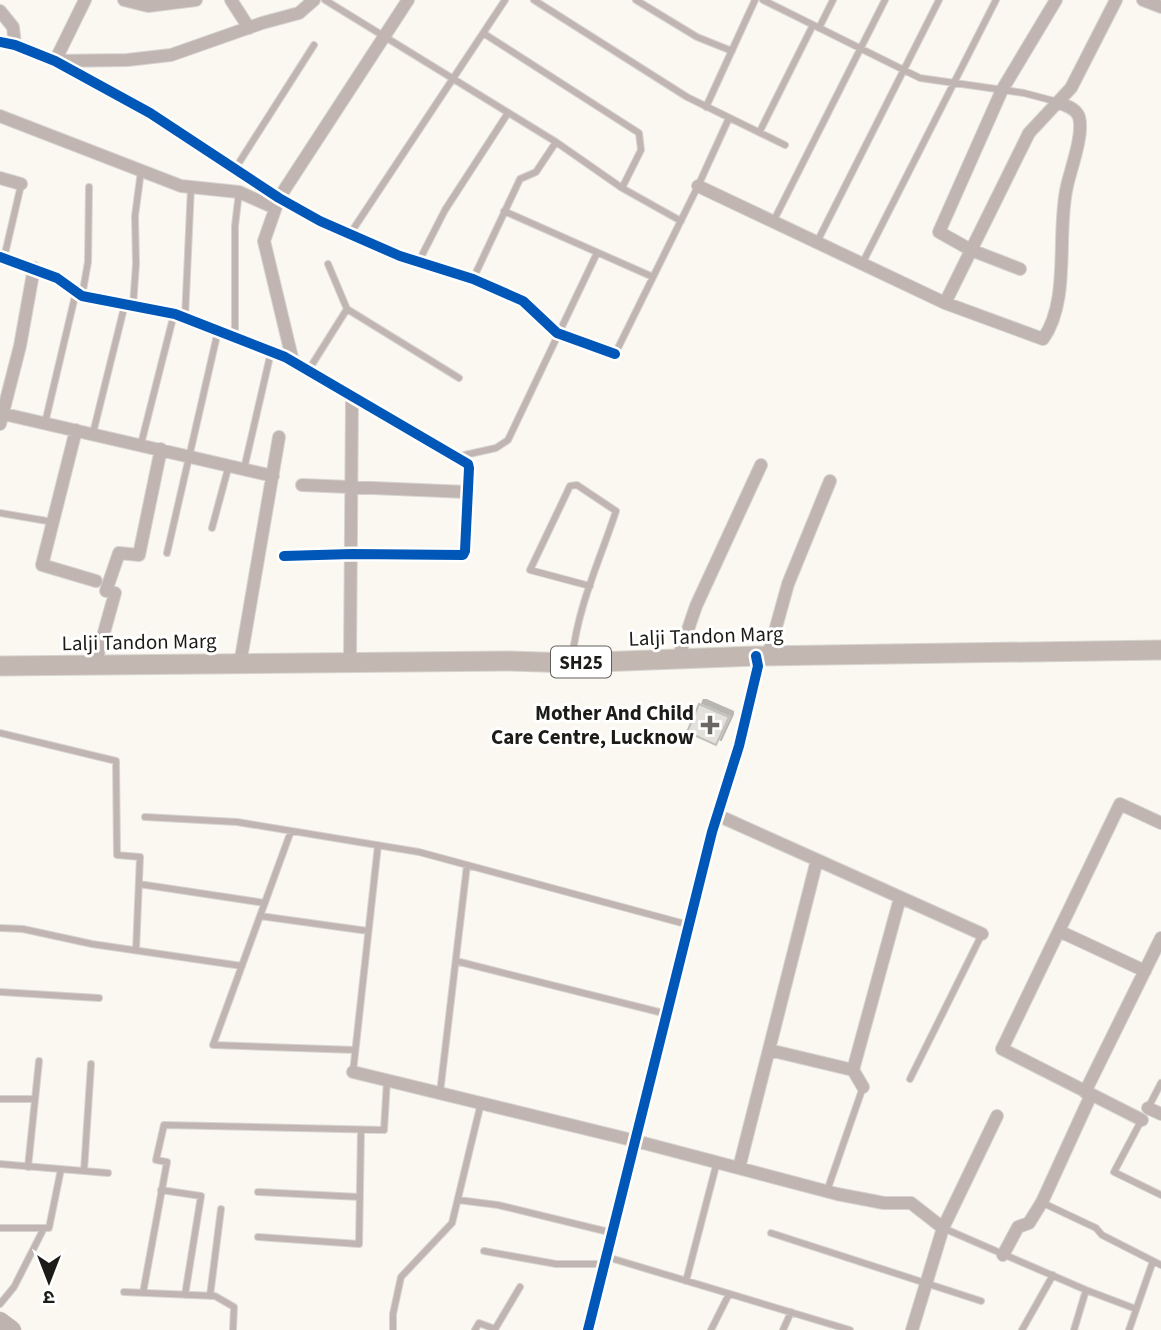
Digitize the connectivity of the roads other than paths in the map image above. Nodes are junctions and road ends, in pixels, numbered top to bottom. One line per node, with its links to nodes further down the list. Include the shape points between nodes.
1 (85, 0): 31 (street)
2 (124, 0): 19 (street, via 148,6)
3 (231, 0): 23 (street)
4 (314, 0): 23 (street, via 299,13)
5 (325, 0): 25 (lane)
6 (408, 0): 25 (street)
7 (505, 0): 24 (lane)
8 (534, 0): 37 (lane)
9 (636, 0): 30 (lane, via 697,37)
10 (755, 0): 30 (lane)
11 (763, 0): 22 (lane)
12 (833, 0): 22 (lane)
13 (885, 0): 29 (lane)
14 (939, 0): 32 (lane)
15 (996, 0): 34 (lane)
16 (1056, 0): 35 (street)
17 (1116, 0): 36 (street, via 1071,88)
18 (1143, 0): 20 (street)
19 (187, 1)
20 (1161, 7)
21 (0, 11): 27 (street, via 13,27)
22 (816, 27): 29 (lane); 41 (lane)
23 (249, 28): 31 (street, via 171,55)
24 (483, 33): 33 (lane); 51 (lane, via 639,133 641,150)
25 (384, 36): 33 (lane); 53 (street)
26 (0, 42): 27 (street)
27 (15, 45): 31 (street)
28 (314, 45): 44 (lane)
29 (859, 48): 32 (lane); 56 (lane)
30 (732, 51): 37 (lane)
31 (55, 61): 44 (street, via 150,113)
32 (903, 70): 34 (lane); 58 (lane)
33 (452, 78): 38 (lane); 57 (lane)
34 (952, 83): 35 (lane); 64 (lane)
35 (1002, 90): 36 (lane); 59 (street, via 939,232)
36 (1058, 102): 59 (street, via 1029,133); 70 (street, via 1075,110 1080,130 1062,205 1059,297 1044,339)
37 (706, 107): 40 (lane)
38 (508, 113): 42 (lane); 62 (lane, via 444,210)
39 (0, 116): 45 (street)
40 (729, 118): 41 (lane); 48 (lane)
41 (760, 131): 43 (lane)
42 (556, 142): 51 (lane); 54 (lane, via 536,172 520,179)
43 (785, 145)
44 (235, 169): 53 (street)
45 (141, 171): 50 (street); 71 (lane)
46 (0, 178): 47 (street)
47 (21, 184): 61 (lane)
48 (698, 186): 55 (lane); 56 (street)
49 (89, 187): 69 (lane, via 88,262)
50 (191, 187): 52 (street); 73 (lane)
51 (622, 188): 55 (lane)
52 (239, 192): 53 (street); 76 (lane)
53 (277, 203): 57 (street); 79 (street, via 264,241)
54 (504, 211): 60 (lane); 68 (lane)
55 (681, 220): 67 (lane)
56 (773, 222): 58 (street)
57 (350, 234): 62 (street)
58 (817, 242): 64 (street)
59 (971, 250): 66 (street); 70 (street)
60 (597, 253): 67 (lane); 75 (lane)
61 (2, 257): 65 (street)
62 (418, 262): 68 (street)
63 (328, 264): 72 (lane)
64 (862, 264): 70 (street)
65 (34, 268): 69 (street); 83 (street)
66 (1020, 269)
67 (653, 277): 78 (lane)
68 (473, 279): 75 (street, via 523,301)
69 (79, 294): 71 (street); 84 (lane)
70 (944, 303)
71 (129, 305): 73 (street); 86 (lane)
72 (347, 309): 80 (lane); 81 (lane)
73 (180, 316): 74 (street); 88 (lane)
74 (218, 331): 76 (street); 90 (lane)
75 (557, 332): 78 (street); 91 (lane, via 508,440)
76 (235, 338): 77 (street)
77 (271, 352): 79 (street); 94 (lane)
78 (615, 354)
79 (293, 362): 80 (street)
80 (308, 371): 82 (street)
81 (459, 378)
82 (352, 397): 91 (street); 98 (street)
83 (1, 417): 84 (street)
84 (45, 423): 85 (street)
85 (76, 430): 86 (street); 101 (street)
86 (93, 433): 88 (street)
87 (279, 437): 95 (street)
88 (141, 444): 89 (street)
89 (160, 449): 90 (street); 113 (street, via 139,555 119,553 106,591 115,593)
90 (191, 456): 92 (street); 103 (lane)
91 (458, 457): 99 (street, via 470,468)
92 (229, 465): 94 (street); 102 (lane)
93 (761, 465): 109 (street, via 696,606)
94 (244, 469): 95 (street)
95 (273, 475): 112 (street)
96 (830, 481): 110 (street)
97 (302, 485): 98 (street)
98 (352, 487): 99 (street); 104 (street)
99 (467, 492): 104 (street, via 463,555)
100 (0, 513): 101 (lane)
101 (53, 522): 106 (street, via 42,565)
102 (212, 528)
103 (167, 553)
104 (352, 554): 105 (street); 111 (street)
105 (284, 556)
106 (96, 581)
107 (590, 586): 107 (lane, via 616,511 573,484 530,570); 115 (lane, via 575,631)
108 (1156, 654): 110 (main road, Lalji Tandon Marg / SH25)
109 (678, 659): 110 (main road, Lalji Tandon Marg / SH25); 115 (main road, Lalji Tandon Marg / SH25)
110 (760, 660): 115 (main road, Lalji Tandon Marg / SH25); 119 (street)
111 (350, 663): 115 (main road, Lalji Tandon Marg / SH25, via 509,661); 116 (main road, Lalji Tandon Marg / SH25)
112 (240, 664): 113 (main road, Lalji Tandon Marg / SH25); 116 (main road, Lalji Tandon Marg / SH25)
113 (95, 665): 114 (main road, Lalji Tandon Marg / SH25)
114 (0, 666)
115 (573, 666): 116 (main road, Lalji Tandon Marg / SH25)
116 (265, 668): 117 (main road, Lalji Tandon Marg / SH25)
117 (0, 674)
118 (0, 733): 126 (lane, via 116,761 117,855 140,857)
119 (717, 815): 124 (street); 130 (street)
120 (145, 817): 122 (lane, via 237,822)
121 (1161, 823): 133 (street, via 1120,804)
122 (291, 831): 123 (lane); 128 (lane)
123 (378, 845): 125 (lane); 132 (lane)
124 (817, 860): 127 (street); 144 (street)
125 (467, 865): 130 (lane); 137 (lane)
126 (139, 884): 128 (lane); 136 (lane)
127 (900, 898): 134 (street); 147 (street)
128 (265, 903): 129 (lane)
129 (260, 916): 132 (lane); 138 (lane)
130 (689, 925): 142 (street)
131 (0, 928): 136 (lane)
132 (368, 931): 143 (lane)
133 (1059, 931): 139 (street); 154 (street, via 1002,1049)
134 (982, 934): 149 (lane)
135 (1161, 938): 139 (street)
136 (136, 950): 138 (lane)
137 (456, 961): 142 (lane); 153 (lane)
138 (242, 966): 143 (lane, via 214,1045)
139 (1145, 971): 154 (street)
140 (0, 992): 141 (lane)
141 (99, 998)
142 (667, 1014): 163 (street)
143 (355, 1050): 148 (lane)
144 (769, 1050): 147 (street); 167 (street)
145 (39, 1061): 156 (lane)
146 (91, 1063): 169 (lane)
147 (853, 1070): 152 (street)
148 (353, 1072): 150 (street)
149 (910, 1079)
150 (387, 1080): 153 (street); 162 (lane, via 384,1130)
151 (1161, 1083): 158 (lane)
152 (863, 1087): 172 (lane)
153 (440, 1093): 157 (street)
154 (1088, 1093): 161 (street); 177 (street)
155 (0, 1099): 156 (lane)
156 (35, 1099): 166 (lane)
157 (481, 1103): 163 (street); 176 (lane)
158 (1148, 1108): 159 (street); 161 (lane)
159 (1161, 1114)
160 (997, 1116): 181 (street)
161 (1142, 1120): 174 (lane, via 1114,1172)
162 (361, 1130): 171 (lane, via 164,1125 156,1160 167,1162); 175 (lane)
163 (636, 1141): 164 (street); 182 (street)
164 (717, 1163): 167 (street); 191 (lane)
165 (0, 1164): 166 (lane)
166 (28, 1167): 168 (lane)
167 (739, 1168): 172 (street)
168 (61, 1170): 169 (lane); 180 (lane, via 49,1228)
169 (84, 1171): 170 (lane)
170 (108, 1173)
171 (161, 1190): 196 (lane); 198 (lane, via 201,1196)
172 (827, 1191): 181 (street, via 884,1203 911,1203)
173 (258, 1192): 175 (lane)
174 (1161, 1195)
175 (360, 1197): 184 (lane, via 359,1244)
176 (458, 1200): 182 (lane); 208 (lane, via 452,1223 401,1277)
177 (1042, 1202): 186 (street, via 1028,1223 1018,1227); 188 (lane)
178 (221, 1209): 199 (lane)
179 (0, 1228): 180 (lane)
180 (44, 1228): 201 (lane, via 14,1287)
181 (943, 1228): 186 (lane); 192 (street)
182 (613, 1233): 187 (street)
183 (771, 1233): 192 (lane)
184 (258, 1237)
185 (484, 1251): 187 (lane, via 556,1264)
186 (1003, 1255): 190 (lane)
187 (606, 1261): 191 (lane); 210 (street)
188 (1153, 1261): 189 (lane); 202 (lane)
189 (1161, 1265)
190 (1053, 1275): 194 (lane); 215 (lane)
191 (686, 1281): 197 (lane)
192 (926, 1283): 200 (lane); 214 (street)
193 (520, 1287): 209 (lane, via 495,1329 479,1323)
194 (1086, 1290): 202 (lane); 216 (lane)
195 (124, 1292): 196 (lane)
196 (143, 1293): 198 (lane)
197 (729, 1294): 203 (lane); 211 (lane)
198 (185, 1295): 199 (lane)
199 (210, 1296): 207 (lane, via 234,1307)
200 (981, 1301)
201 (0, 1304)
202 (1136, 1309): 217 (lane)
203 (791, 1312): 205 (lane); 212 (lane)
204 (0, 1321): 206 (street)
205 (830, 1327): 213 (lane)
206 (12, 1330)
207 (233, 1330)
208 (393, 1330)
209 (475, 1330)
210 (587, 1330)
211 (711, 1330)
212 (783, 1330)
213 (850, 1330)
214 (912, 1330)
215 (1022, 1330)
216 (1074, 1330)
217 (1129, 1330)

